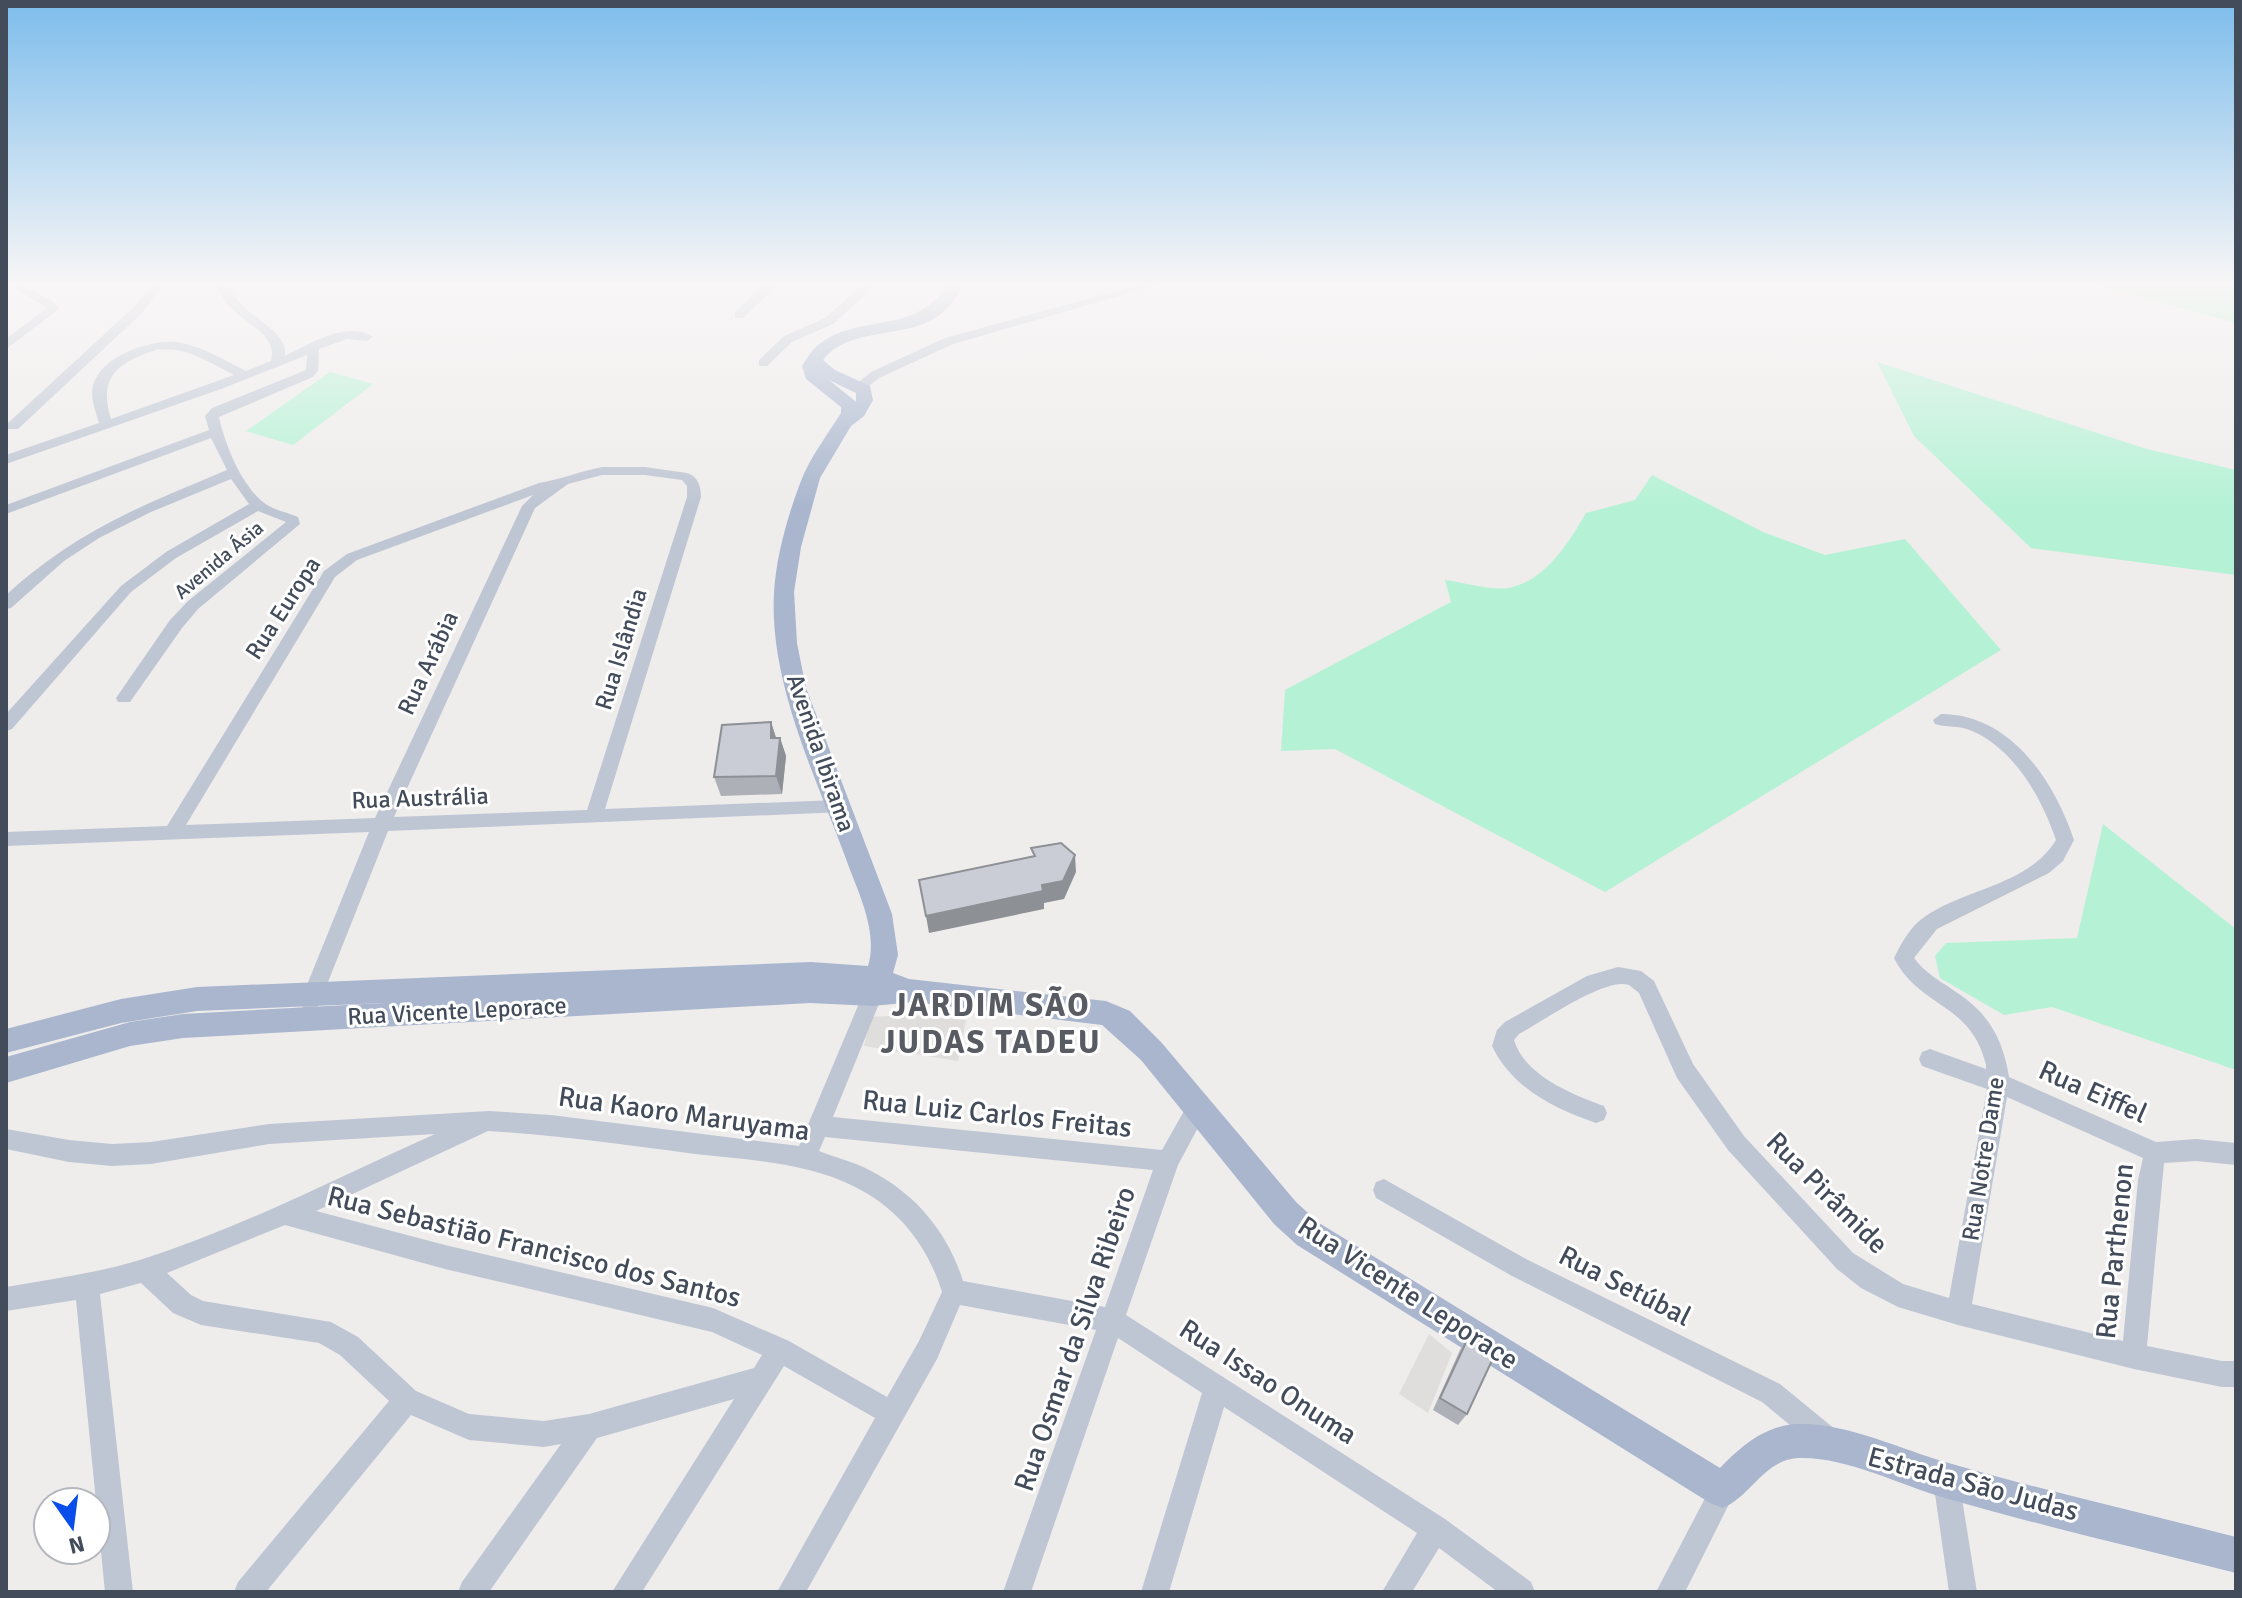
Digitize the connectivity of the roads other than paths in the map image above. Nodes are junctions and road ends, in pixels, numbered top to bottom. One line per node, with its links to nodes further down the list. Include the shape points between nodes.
1 (89, 358): 19 (street)
2 (130, 358): 18 (street, via 104,376 98,393)
3 (206, 358): 13 (street)
4 (279, 358): 11 (street)
5 (291, 358): 11 (street)
6 (313, 358): 20 (street, via 309,374 217,411 212,416)
7 (769, 358): 12 (street)
8 (815, 358): 15 (main road, via 812,375)
9 (913, 358): 14 (street)
10 (921, 358): 16 (street, via 884,380)
11 (277, 363): 13 (street)
12 (763, 363)
13 (244, 375): 18 (street)
14 (875, 375): 15 (main road); 16 (street)
15 (835, 384): 16 (main road); 17 (main road)
16 (860, 386): 17 (main road, Avenida Ibirama, via 866,394 864,403 858,413)
17 (847, 414): 30 (main road, Avenida Ibirama, via 811,478 784,592 795,688)
18 (106, 424): 21 (street)
19 (13, 426)
20 (215, 432): 22 (street, Avenida Ásia); 25 (street)
21 (6, 460)
22 (235, 472): 24 (street, Avenida Ásia); 26 (street, via 93,535)
23 (554, 483): 31 (street, Rua Islândia, via 595,472 637,470 687,477 694,486); 32 (street, Rua Arábia, via 529,506); 33 (street, Rua Europa, via 336,567)
24 (258, 505): 27 (street, Avenida Ásia, via 293,524 193,605); 29 (street, via 171,555 126,589)
25 (6, 510)
26 (6, 604)
27 (124, 698)
28 (1941, 720): 41 (street, Rua Notre Dame, via 1979,724 2009,748 2054,809 2065,840 2060,854 2047,865 1927,924 1904,958 1921,981 1983,1024)
29 (6, 725)
30 (837, 807): 31 (street, Rua Austrália); 35 (main road, Avenida Ibirama, via 879,914 885,955)
31 (594, 816): 32 (street, Rua Austrália)
32 (382, 823): 33 (street, Rua Austrália); 36 (street, Rua Arábia)
33 (172, 833): 34 (street, Rua Austrália)
34 (6, 839)
35 (876, 986): 36 (main road, via 811,973); 37 (main road, Rua Vicente Leporace); 42 (main road, Rua Vicente Leporace, via 1106,1013 1151,1051); 45 (street)
36 (314, 992): 37 (street, Rua Arábia); 38 (main road, via 135,1008)
37 (302, 1020): 40 (main road, Rua Vicente Leporace, via 153,1030)
38 (6, 1041)
39 (1930, 1059): 41 (street, Rua Eiffel)
40 (6, 1070)
41 (1999, 1083): 47 (street, Rua Eiffel); 57 (street, Rua Notre Dame)
42 (1197, 1109): 50 (street, Rua Osmar da Silva Ribeiro); 69 (main road, Rua Vicente Leporace, via 1308,1234)
43 (1596, 1113): 57 (street, Rua Pirâmide, via 1534,1084 1503,1046 1504,1037 1594,982 1634,977 1647,987 1685,1071 1711,1110 1813,1228 1870,1279 1898,1295)
44 (489, 1121): 46 (street, Rua Kaoro Maruyama, via 269,1134 112,1155); 49 (street, Rua Kaoro Maruyama); 52 (street)
45 (819, 1126): 49 (street); 50 (street, Rua Luiz Carlos Freitas)
46 (6, 1139)
47 (2155, 1153): 48 (street, Rua Eiffel); 60 (street, Rua Parthenon)
48 (2236, 1154)
49 (805, 1157): 55 (street, Rua Kaoro Maruyama, via 864,1179 918,1219 946,1266)
50 (1168, 1161): 58 (street, Rua Osmar da Silva Ribeiro)
51 (1384, 1190): 67 (street, Rua Setúbal, via 1520,1268 1771,1393)
52 (285, 1214): 53 (street); 59 (street, Rua Sebastião Francisco dos Santos, via 713,1320)
53 (145, 1270): 54 (street); 64 (street, via 182,1304 201,1313 322,1331 349,1346)
54 (87, 1286): 56 (street); 72 (street)
55 (954, 1292): 58 (street, Rua Issao Onuma); 65 (street)
56 (6, 1299)
57 (1958, 1313): 60 (street, Rua Pirâmide)
58 (1114, 1321): 63 (street, Rua Issao Onuma); 77 (street, Rua Osmar da Silva Ribeiro)
59 (780, 1350): 62 (street); 65 (street, Rua Sebastião Francisco dos Santos)
60 (2134, 1356): 61 (street, Rua Pirâmide)
61 (2236, 1374)
62 (761, 1379): 66 (street); 75 (street)
63 (1217, 1387): 70 (street, Rua Issao Onuma); 78 (street)
64 (407, 1400): 66 (street, via 469,1427 544,1434); 73 (street)
65 (892, 1414): 76 (street)
66 (589, 1427): 74 (street)
67 (1831, 1444): 68 (main road, Estrada São Judas); 69 (main road, Estrada São Judas, via 1797,1441 1773,1446)
68 (1946, 1480): 71 (main road, Estrada São Judas); 82 (street)
69 (1723, 1490): 81 (street)
70 (1435, 1529): 79 (street); 80 (street, Rua Issao Onuma)
71 (2236, 1555)
72 (119, 1592)
73 (248, 1592)
74 (472, 1592)
75 (626, 1592)
76 (791, 1592)
77 (1017, 1592)
78 (1155, 1592)
79 (1396, 1592)
80 (1521, 1592)
81 (1670, 1592)
82 (1963, 1592)

